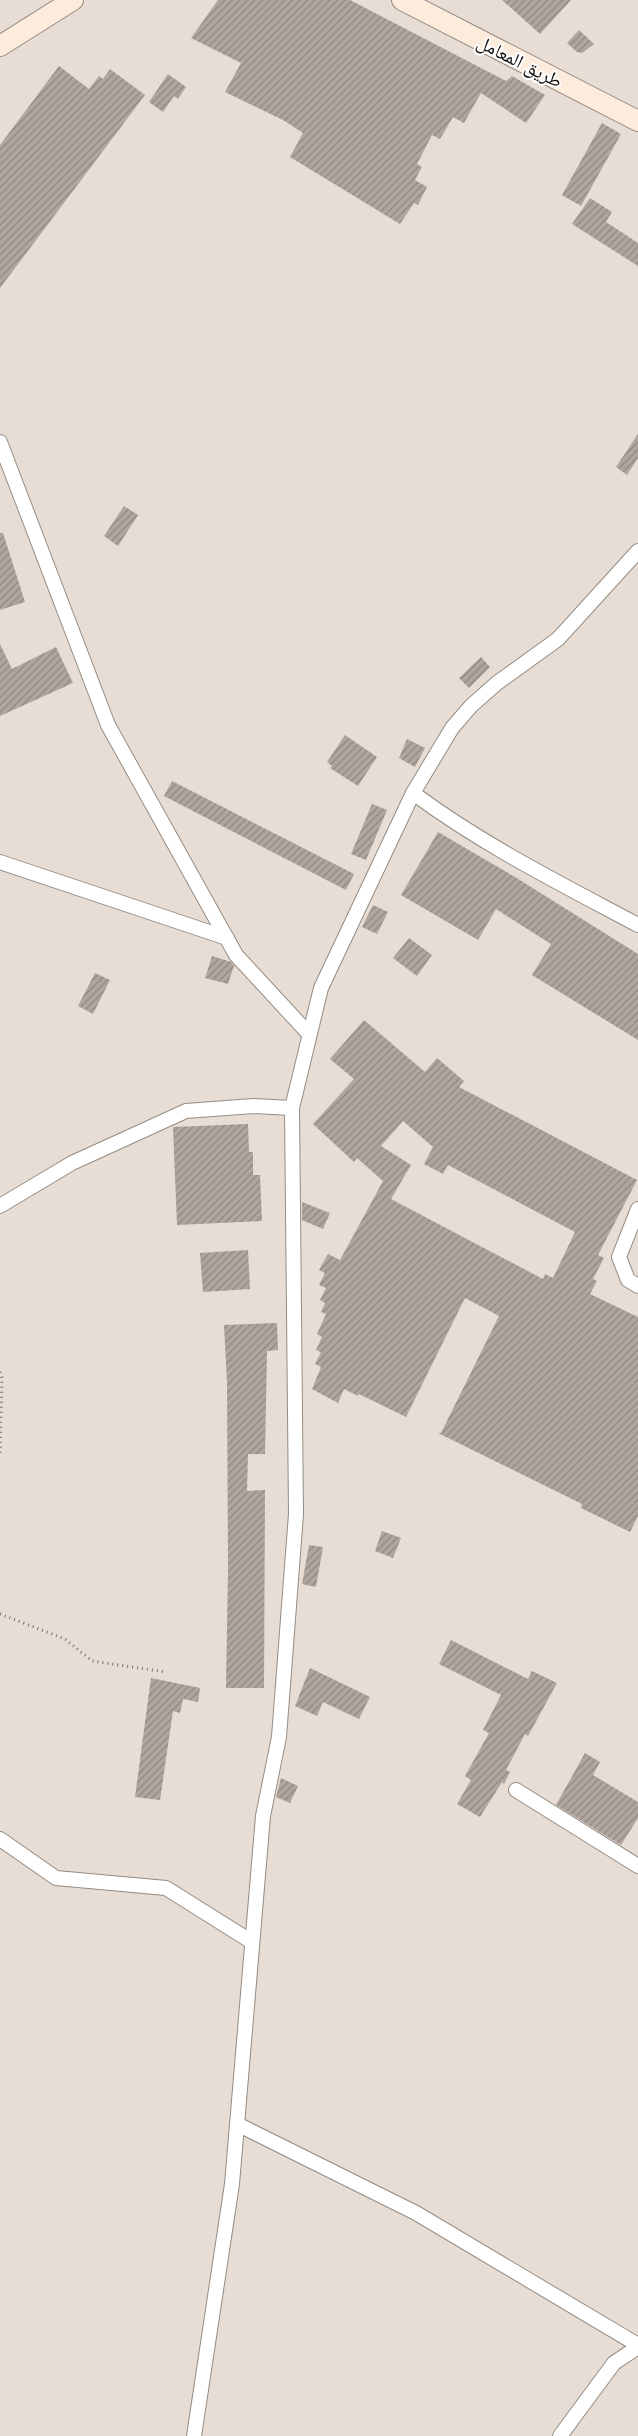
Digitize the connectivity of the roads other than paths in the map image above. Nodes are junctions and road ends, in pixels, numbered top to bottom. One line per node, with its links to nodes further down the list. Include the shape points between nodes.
1 (73, 0): 3 (main road)
2 (402, 0): 4 (main road, طريق المعامل)
3 (0, 46)
4 (638, 121)
5 (0, 442): 10 (street, via 108,725)
6 (638, 551): 7 (street, via 558,639 471,706 452,728)
7 (413, 793): 9 (street, via 448,819 536,871); 11 (street, via 321,988)
8 (0, 862): 10 (street)
9 (638, 925)
10 (227, 938): 11 (street, via 236,955)
11 (309, 1034): 12 (street)
12 (292, 1108): 13 (street, via 253,1106 186,1111 72,1163); 19 (street, via 296,1514 279,1736 263,1816)
13 (0, 1206)
14 (638, 1209): 15 (street, via 619,1257 628,1280)
15 (638, 1286)
16 (516, 1790): 18 (street)
17 (0, 1839): 19 (street, via 56,1878 166,1888)
18 (638, 1866)
19 (252, 1942): 20 (street)
20 (237, 2124): 21 (street, via 416,2213); 22 (street, via 232,2184)
21 (638, 2346): 23 (street, via 614,2363)
22 (194, 2436)
23 (560, 2436)

